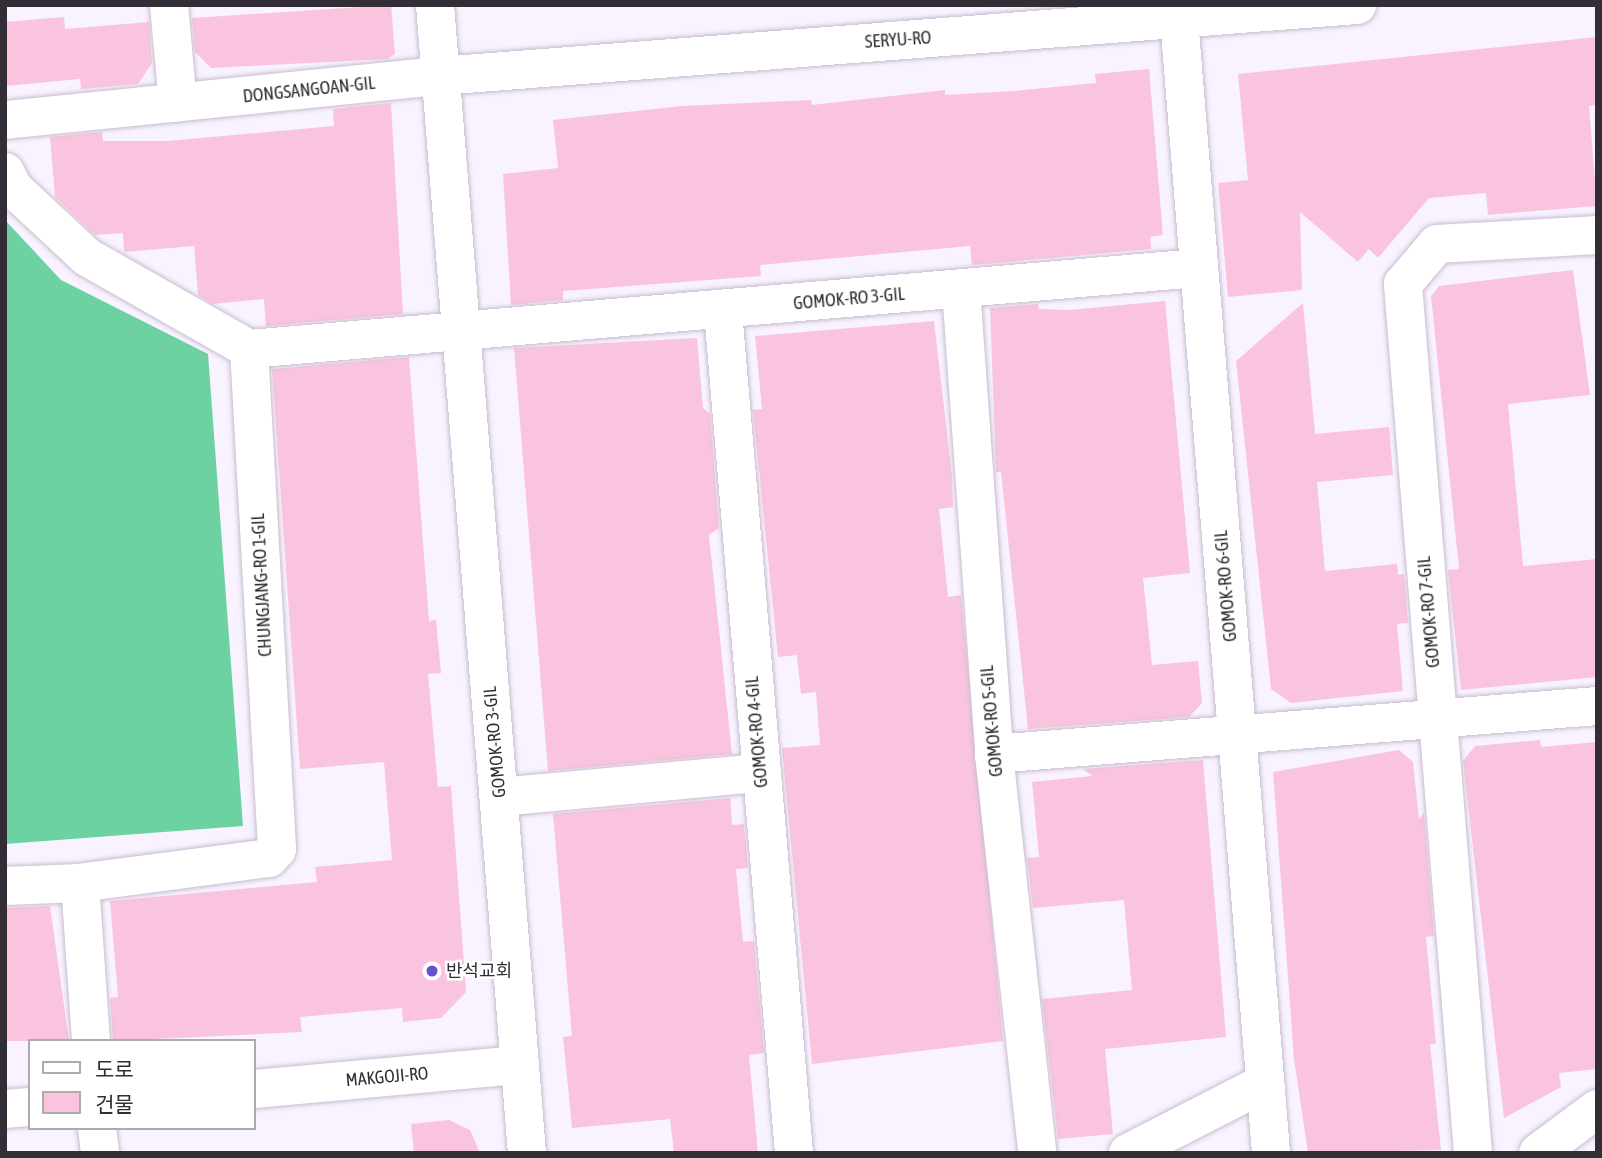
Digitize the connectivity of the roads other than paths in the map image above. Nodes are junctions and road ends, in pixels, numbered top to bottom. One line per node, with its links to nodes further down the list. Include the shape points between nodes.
1 (169, 5): 7 (street)
2 (435, 5): 6 (street, GOMOK-RO 3-GIL)
3 (1357, 5): 5 (street, SERYU-RO)
4 (1076, 16): 5 (street, SERYU-RO); 6 (street, SERYU-RO)
5 (1179, 19): 11 (street, GOMOK-RO 6-GIL)
6 (440, 76): 7 (street, DONGSANGOAN-GIL); 14 (street, GOMOK-RO 3-GIL)
7 (178, 103): 8 (street, DONGSANGOAN-GIL)
8 (5, 120)
9 (5, 172): 15 (street, via 14,189 87,257)
10 (1597, 235): 17 (street, GOMOK-RO 7-GIL, via 1437,244 1403,284)
11 (1197, 268): 12 (street, GOMOK-RO 3-GIL); 18 (street, GOMOK-RO 6-GIL)
12 (961, 289): 13 (street, GOMOK-RO 3-GIL); 19 (street, GOMOK-RO 5-GIL)
13 (723, 311): 14 (street, GOMOK-RO 3-GIL); 20 (street, GOMOK-RO 4-GIL)
14 (459, 332): 15 (street); 21 (street, GOMOK-RO 3-GIL)
15 (249, 349): 22 (street, CHUNGJANG-RO 1-GIL, via 277,849 269,858)
16 (1597, 706): 17 (street)
17 (1437, 720): 18 (street); 38 (street, GOMOK-RO 7-GIL)
18 (1240, 737): 19 (street); 26 (street, GOMOK-RO 6-GIL)
19 (994, 754): 35 (street, GOMOK-RO 5-GIL)
20 (760, 773): 21 (street); 34 (street, GOMOK-RO 4-GIL)
21 (500, 797): 25 (street, GOMOK-RO 3-GIL)
22 (80, 883): 23 (street, CHUNGJANG-RO 1-GIL); 24 (street)
23 (5, 886)
24 (91, 1039)
25 (520, 1065): 27 (street, MAKGOJI-RO); 33 (street, GOMOK-RO 3-GIL)
26 (1265, 1083): 36 (street); 37 (street, GOMOK-RO 6-GIL)
27 (256, 1089)
28 (28, 1107): 29 (street)
29 (5, 1109)
30 (1597, 1109): 39 (street)
31 (97, 1130): 32 (street)
32 (100, 1153)
33 (527, 1153)
34 (794, 1153)
35 (1037, 1153)
36 (1128, 1153)
37 (1270, 1153)
38 (1473, 1153)
39 (1538, 1153)

